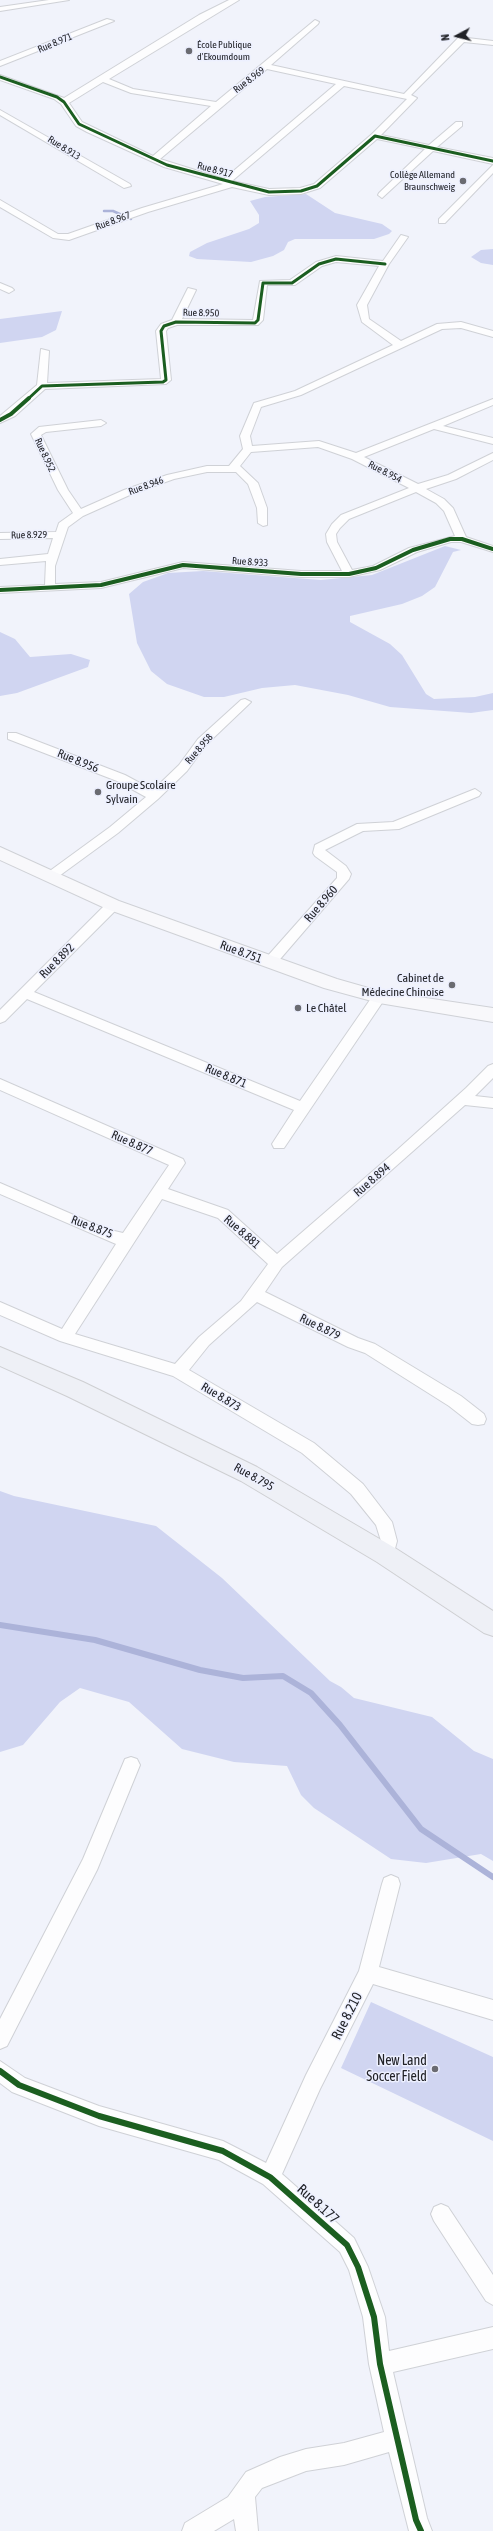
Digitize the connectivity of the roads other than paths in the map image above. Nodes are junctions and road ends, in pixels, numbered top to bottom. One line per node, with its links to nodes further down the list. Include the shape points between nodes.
1 (65, 0): 4 (street)
2 (220, 0): 3 (street)
3 (232, 1): 11 (street)
4 (0, 9)
5 (110, 21): 8 (street, Rue 8.971)
6 (315, 22): 9 (street)
7 (493, 43): 13 (street, via 462,39)
8 (0, 64)
9 (265, 66): 12 (street, Rue 8.969); 15 (street, Rue 8.969)
10 (0, 76): 14 (street, Rue 8.917)
11 (103, 79): 14 (street); 15 (street, via 131,91)
12 (342, 83): 13 (street, Rue 8.969); 23 (street)
13 (406, 96): 18 (street, via 413,98)
14 (64, 102): 20 (street, Rue 8.917, via 72,116 85,127)
15 (218, 104): 20 (street, Rue 8.969)
16 (0, 112): 24 (street, Rue 8.913)
17 (459, 124): 19 (street)
18 (375, 136): 19 (street); 23 (street, Rue 8.917, via 317,186 301,191 269,192)
19 (432, 147): 21 (street); 25 (street)
20 (154, 159): 23 (street, Rue 8.917, via 175,168)
21 (493, 161)
22 (493, 168): 27 (street)
23 (229, 183): 26 (street, Rue 8.967, via 69,237 56,236)
24 (127, 186)
25 (382, 196)
26 (0, 203)
27 (442, 221)
28 (404, 237): 29 (street)
29 (385, 264): 31 (street, Rue 8.950, via 336,259 319,264 292,283 263,283 258,320 255,323); 33 (street, via 362,305 362,313 365,320)
30 (191, 290): 31 (street)
31 (176, 322): 35 (street, Rue 8.950, via 169,323 161,331 166,380 163,382)
32 (493, 334): 33 (street, via 462,325 440,326)
33 (400, 345): 41 (street, via 298,393 257,405 245,436)
34 (44, 351): 35 (street)
35 (42, 386): 37 (street, via 11,414)
36 (493, 402): 39 (street, Rue 8.954)
37 (0, 420)
38 (102, 423): 46 (street, Rue 8.952, via 43,429 36,434 63,490)
39 (432, 426): 40 (street); 43 (street, Rue 8.954)
40 (493, 441)
41 (248, 449): 43 (street, via 319,444); 44 (street)
42 (493, 456): 45 (street, via 452,477)
43 (356, 457): 45 (street, Rue 8.954)
44 (233, 468): 46 (street, Rue 8.946, via 207,469 171,477 128,492); 47 (street, via 244,472 253,483 262,508)
45 (417, 488): 50 (street, via 440,501 449,510); 54 (street, Rue 8.954, via 345,517 336,526 332,542)
46 (79, 514): 48 (street, Rue 8.946, via 63,525)
47 (263, 523)
48 (58, 535): 49 (street, Rue 8.929); 52 (street, Rue 8.946)
49 (0, 536)
50 (462, 539): 51 (street, Rue 8.933); 54 (street, Rue 8.933, via 435,542 376,568)
51 (493, 549)
52 (52, 556): 53 (street); 55 (street, Rue 8.946)
53 (0, 562)
54 (350, 574): 55 (street, Rue 8.933, via 301,574 182,565 101,585)
55 (50, 589): 56 (street, Rue 8.933)
56 (0, 590)
57 (245, 702): 60 (street, Rue 8.958, via 202,742 183,768)
58 (12, 736): 60 (street, Rue 8.956, via 100,770)
59 (475, 793): 64 (street, Rue 8.960, via 395,826 361,827 319,848 319,853 342,869 345,874 343,879)
60 (154, 796): 62 (street, via 114,830)
61 (1, 854): 62 (main road, Rue 8.751)
62 (51, 876): 63 (main road, Rue 8.751)
63 (113, 905): 64 (main road, Rue 8.751); 65 (street, Rue 8.892)
64 (270, 962): 66 (main road, Rue 8.751, via 331,984)
65 (25, 993): 68 (street, Rue 8.892); 73 (street, Rue 8.871)
66 (379, 997): 67 (main road, Rue 8.751); 73 (street)
67 (493, 1015)
68 (0, 1018)
69 (493, 1069): 71 (street, Rue 8.894)
70 (0, 1084): 76 (street, Rue 8.877, via 178,1164)
71 (462, 1100): 72 (street); 78 (street, Rue 8.894)
72 (493, 1103)
73 (303, 1108): 74 (street)
74 (279, 1144)
75 (0, 1188): 77 (street, Rue 8.875)
76 (159, 1192): 77 (street, Rue 8.877); 78 (street, Rue 8.881, via 223,1214)
77 (125, 1242): 81 (street, Rue 8.875)
78 (277, 1263): 79 (street, Rue 8.894)
79 (255, 1294): 83 (street, via 204,1341); 84 (street, Rue 8.879, via 353,1343 370,1348 455,1401)
80 (0, 1308): 81 (street, Rue 8.873)
81 (65, 1337): 83 (street, Rue 8.873)
82 (0, 1356): 85 (highway, Rue 8.795, via 243,1470)
83 (178, 1372): 85 (street, Rue 8.873, via 308,1448 357,1489 384,1522 389,1541)
84 (478, 1419)
85 (386, 1555): 86 (highway, Rue 8.795)
86 (493, 1625)
87 (131, 1765): 91 (street, via 90,1864)
88 (391, 1884): 89 (street, Rue 8.210)
89 (368, 1973): 90 (street); 93 (street, Rue 8.210)
90 (493, 2010)
91 (0, 2039)
92 (0, 2071): 93 (street, Rue 8.177, via 19,2085 98,2116 223,2151)
93 (270, 2177): 97 (street, Rue 8.177, via 347,2245 358,2267 374,2317)
94 (441, 2214): 95 (street)
95 (493, 2294)
96 (493, 2338): 97 (street)
97 (380, 2364): 98 (street, Rue 8.177)
98 (397, 2439): 99 (street, via 280,2468 254,2480); 102 (street, Rue 8.177, via 416,2520)
99 (243, 2494): 100 (street, via 236,2505); 101 (street)
100 (193, 2531)
101 (247, 2531)
102 (421, 2531)

